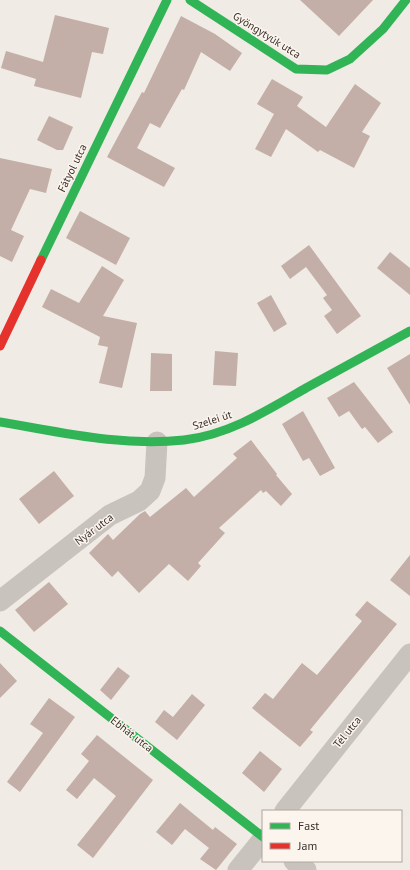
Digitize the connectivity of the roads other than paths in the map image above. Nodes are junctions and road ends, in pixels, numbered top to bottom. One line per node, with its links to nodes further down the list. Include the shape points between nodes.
1 (166, 0): 5 (street, Fátyol utca)
2 (190, 0): 3 (street, Gyöngytyúk utca, via 296,69 327,70 350,59 383,29)
3 (406, 0)
4 (410, 331): 7 (street, Szelei út, via 243,422 205,436)
5 (0, 346)
6 (0, 422): 7 (street, Szelei út, via 114,439)
7 (157, 442): 8 (street, Nyár utca, via 155,478 150,491 139,501 110,515)
8 (0, 601)
9 (0, 631): 12 (street, Ebhát utca)
10 (410, 654): 11 (street, Tél utca)
11 (286, 810)
12 (262, 837)
13 (262, 839): 15 (street)
14 (295, 862): 16 (street)
15 (238, 870)
16 (306, 870)

